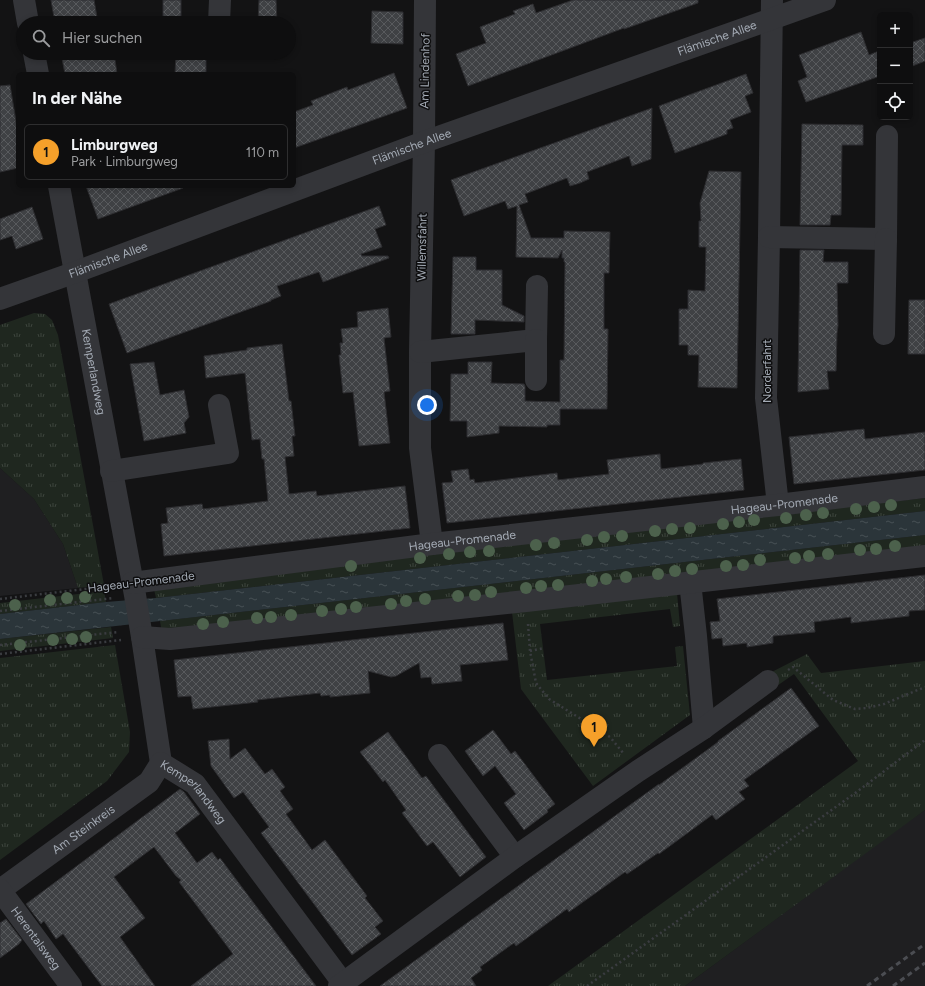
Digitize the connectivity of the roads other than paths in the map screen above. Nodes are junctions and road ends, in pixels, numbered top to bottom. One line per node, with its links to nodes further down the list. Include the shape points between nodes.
1 (24, 0): 6 (street)
2 (220, 0): 7 (street)
3 (425, 0): 11 (street, Am Lindenhof)
4 (825, 0): 5 (street, Flämische Allee)
5 (771, 10): 11 (street, Flämische Allee); 13 (street, Norderfahrt)
6 (27, 16)
7 (219, 16)
8 (35, 60): 9 (street)
9 (38, 72)
10 (887, 136): 14 (street)
11 (424, 142): 15 (street, Flämische Allee); 20 (street, Willemsfahrt)
12 (59, 188): 15 (street, Kemperlandweg)
13 (769, 237): 14 (street); 25 (street, Norderfahrt, via 766,398)
14 (886, 239): 18 (street)
15 (76, 272): 17 (street, Flämische Allee); 23 (street, Kemperlandweg)
16 (537, 286): 19 (street)
17 (0, 299)
18 (884, 334)
19 (536, 340): 20 (street); 21 (street)
20 (420, 352): 26 (street, Willemsfahrt, via 420,448)
21 (536, 380)
22 (219, 405): 23 (street, via 228,453)
23 (111, 471): 29 (street, Kemperlandweg)
24 (925, 487): 25 (street, Hageau-Promenade)
25 (778, 505): 26 (street, Hageau-Promenade)
26 (432, 544): 29 (street, Hageau-Promenade)
27 (925, 556): 28 (street)
28 (690, 582): 30 (street, via 170,639); 32 (street)
29 (133, 589): 30 (street, Kemperlandweg)
30 (141, 634): 34 (street, Kemperlandweg)
31 (768, 681): 32 (street)
32 (704, 728): 35 (street)
33 (439, 754): 35 (street)
34 (161, 762): 36 (street, Am Steinkreis, via 149,782); 37 (street, Kemperlandweg, via 195,784)
35 (515, 857): 37 (street)
36 (0, 890): 38 (street, Herentalsweg)
37 (341, 985)
38 (71, 986)

